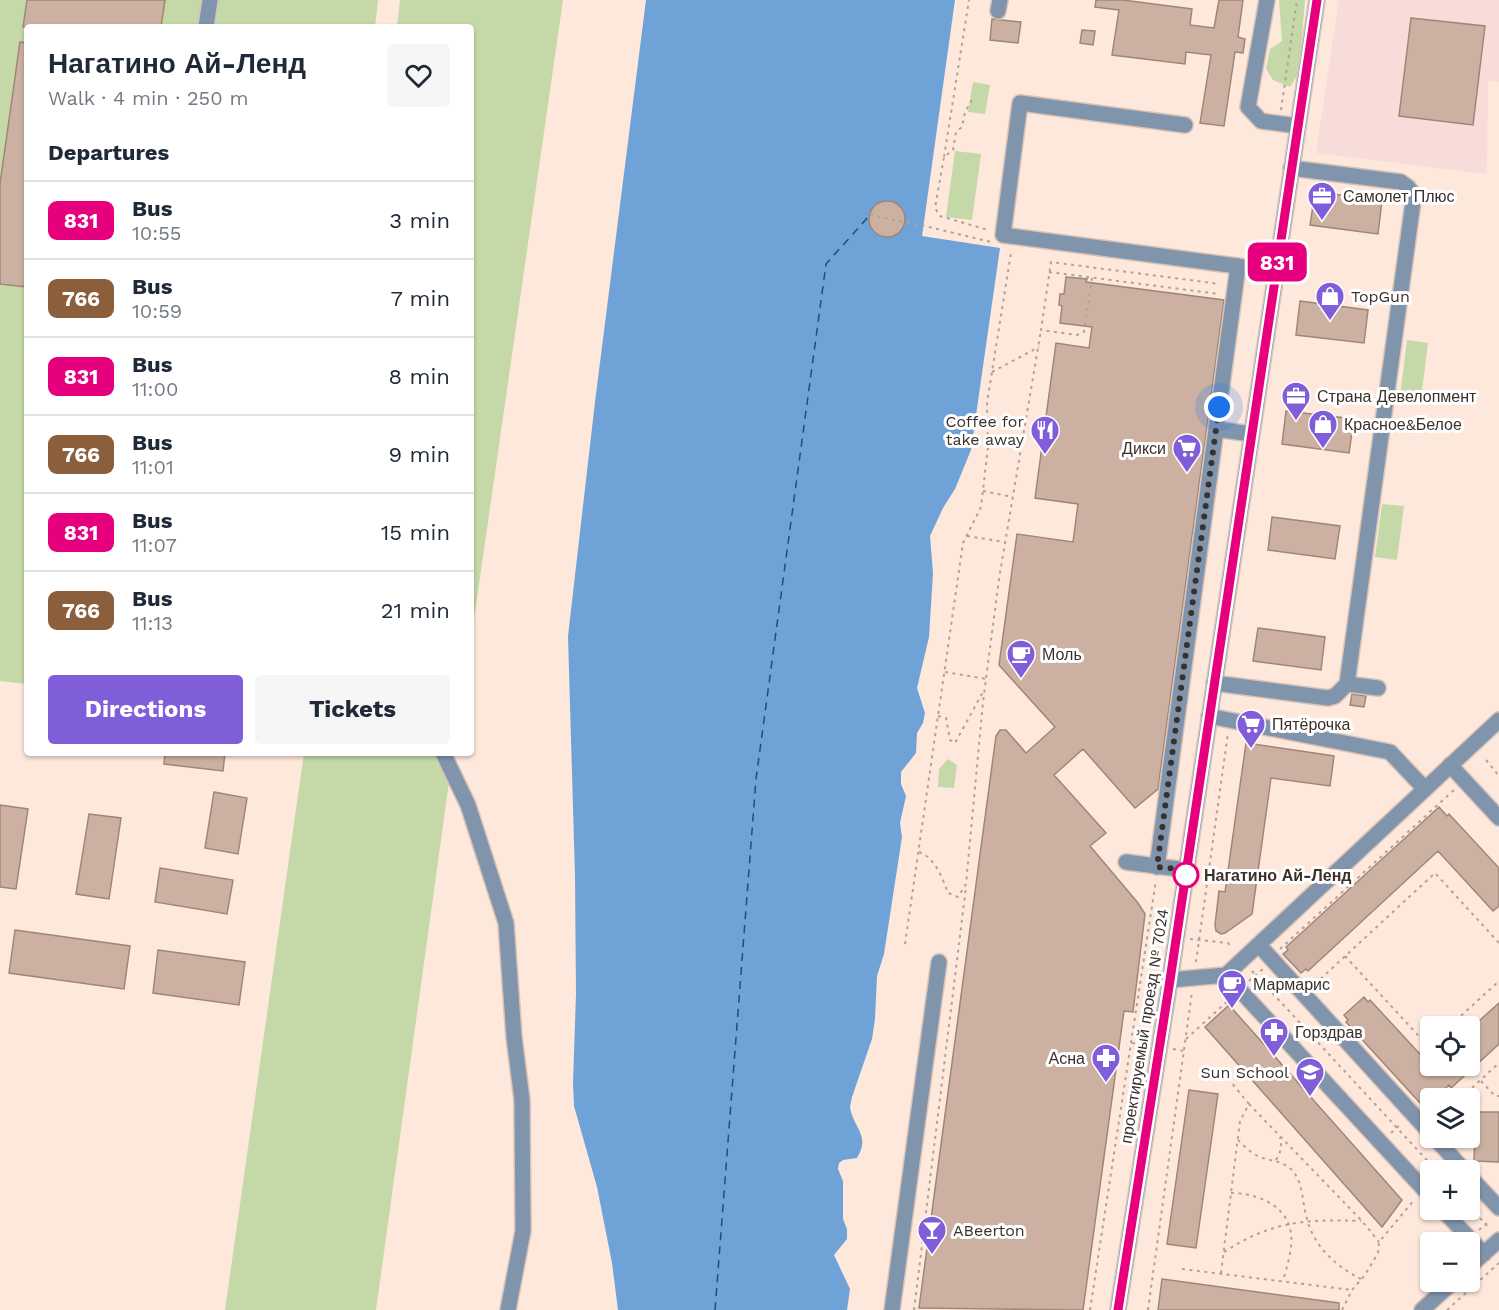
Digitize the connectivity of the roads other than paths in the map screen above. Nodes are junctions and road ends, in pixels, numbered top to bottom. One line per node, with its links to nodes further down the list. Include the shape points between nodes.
1 (210, 0): 4 (street)
2 (1267, 0): 6 (street, via 1248,107 1261,120)
3 (1317, 0): 6 (street, проектируемый проезд № 7024)
4 (206, 24)
5 (1185, 125): 8 (street, via 1020,104 997,242)
6 (1298, 126): 7 (street, проектируемый проезд № 7024)
7 (1291, 168): 9 (street, проектируемый проезд № 7024); 13 (street, via 1401,182 1414,195)
8 (1238, 266): 9 (street); 10 (street)
9 (1275, 271): 11 (street, проектируемый проезд № 7024)
10 (1216, 429): 11 (street); 22 (street)
11 (1251, 434): 12 (street, проектируемый проезд № 7024)
12 (1214, 683): 13 (street, via 1328,698); 15 (street, проектируемый проезд № 7024)
13 (1347, 684): 14 (street)
14 (1378, 688)
15 (1209, 716): 19 (street, via 1390,752); 23 (street, проектируемый проезд № 7024)
16 (1496, 729): 18 (street)
17 (444, 756): 39 (street, via 468,805 506,923 522,1100 523,1231)
18 (1450, 765): 19 (street); 20 (street)
19 (1424, 788): 24 (street)
20 (1499, 818)
21 (1126, 862): 22 (street)
22 (1157, 867): 23 (street)
23 (1187, 870): 27 (street, проектируемый проезд № 7024)
24 (1259, 945): 26 (street); 28 (street)
25 (939, 962): 40 (street)
26 (1226, 975): 27 (street); 31 (street, via 1381,1142)
27 (1170, 980): 41 (street, проектируемый проезд № 7024)
28 (1420, 1122)
29 (1443, 1148): 30 (street)
30 (1455, 1160)
31 (1420, 1191)
32 (1480, 1191): 33 (street)
33 (1496, 1213)
34 (1453, 1220): 36 (street)
35 (1496, 1236): 36 (street)
36 (1484, 1254): 37 (street)
37 (1480, 1257)
38 (1442, 1292): 42 (street)
39 (508, 1310)
40 (892, 1310)
41 (1118, 1310)
42 (1422, 1310)

